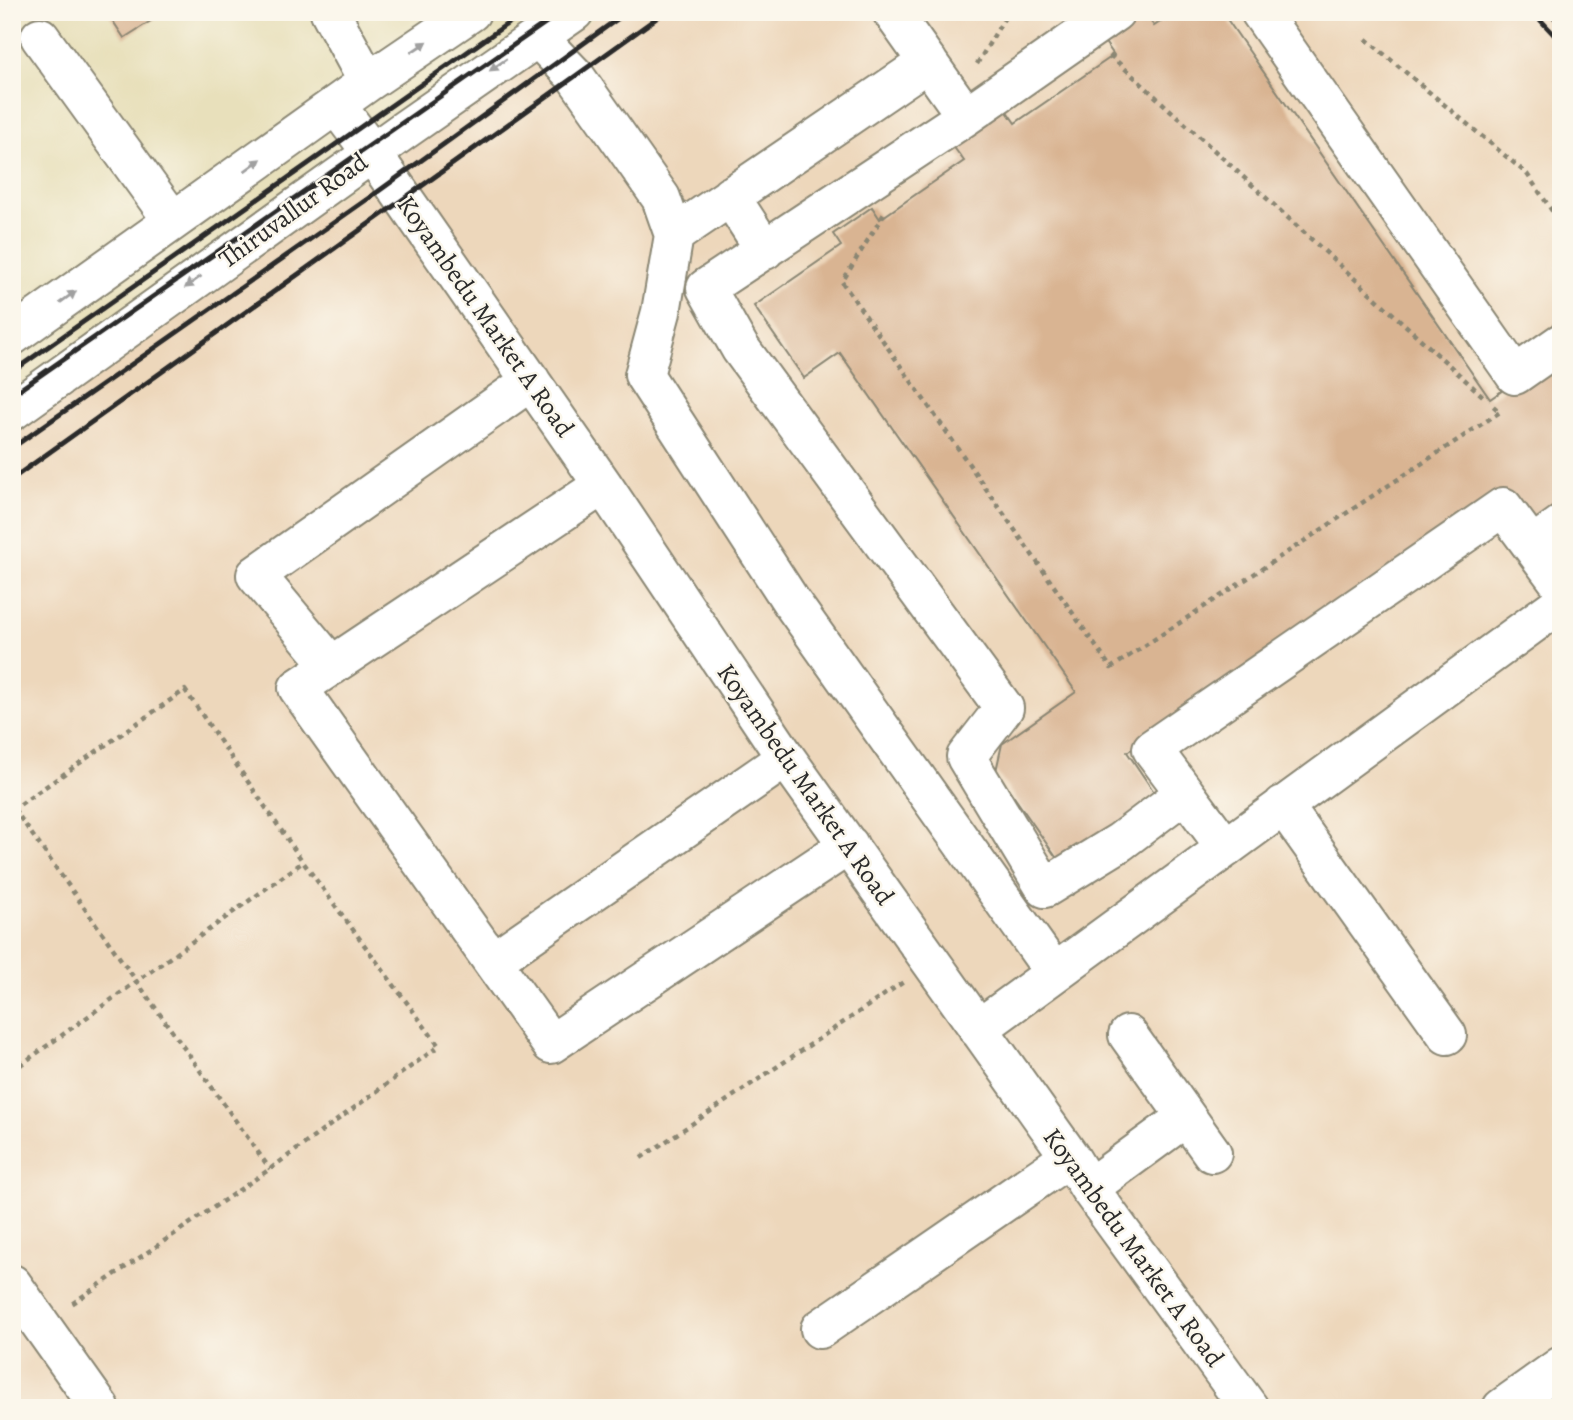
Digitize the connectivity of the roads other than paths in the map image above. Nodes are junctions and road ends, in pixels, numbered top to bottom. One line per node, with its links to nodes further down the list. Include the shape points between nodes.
1 (330, 12): 10 (street)
2 (471, 12): 10 (street, one-way to 2)
3 (575, 12): 8 (street, Thiruvallur Road)
4 (892, 12): 9 (street)
5 (1115, 12): 12 (street)
6 (1260, 12): 19 (street, via 1515,376)
7 (40, 37): 15 (street)
8 (537, 37): 13 (street, Thiruvallur Road, one-way to 13); 16 (street, via 575,76 661,198)
9 (928, 62): 12 (street); 14 (street)
10 (368, 82): 11 (street)
11 (336, 106): 13 (street, Koyambedu Market A Road); 15 (street, one-way to 11)
12 (966, 116): 17 (street)
13 (372, 153): 20 (street, Koyambedu Market A Road); 21 (street, Thiruvallur Road, one-way to 21)
14 (730, 196): 16 (street); 17 (street)
15 (173, 221): 18 (street, one-way to 15)
16 (674, 235): 33 (street, via 644,375 792,603)
17 (765, 250): 28 (street, via 706,288 740,348 1004,708 966,757 1045,888 1120,842)
18 (12, 336)
19 (1561, 343)
20 (531, 382): 22 (street, Koyambedu Market A Road); 26 (street, via 256,575)
21 (12, 411)
22 (603, 485): 26 (street); 27 (street, Koyambedu Market A Road)
23 (1546, 536): 24 (street); 28 (street, via 1503,507 1152,749)
24 (1561, 585)
25 (1561, 603): 29 (street)
26 (332, 666): 32 (street, via 298,688)
27 (786, 758): 30 (street, Koyambedu Market A Road); 32 (street)
28 (1185, 793): 31 (street)
29 (1283, 805): 31 (street); 36 (street)
30 (849, 845): 32 (street, via 551,1044); 34 (street, Koyambedu Market A Road)
31 (1226, 848): 33 (street)
32 (493, 961)
33 (1054, 972): 34 (street)
34 (978, 1029): 39 (street, Koyambedu Market A Road)
35 (1128, 1035): 37 (street)
36 (1447, 1035)
37 (1186, 1117): 38 (street); 39 (street)
38 (1212, 1153)
39 (1080, 1172): 41 (street); 44 (street, Koyambedu Market A Road)
40 (12, 1284): 43 (street)
41 (820, 1329)
42 (1561, 1366): 45 (street)
43 (100, 1408)
44 (1249, 1408)
45 (1502, 1408)

